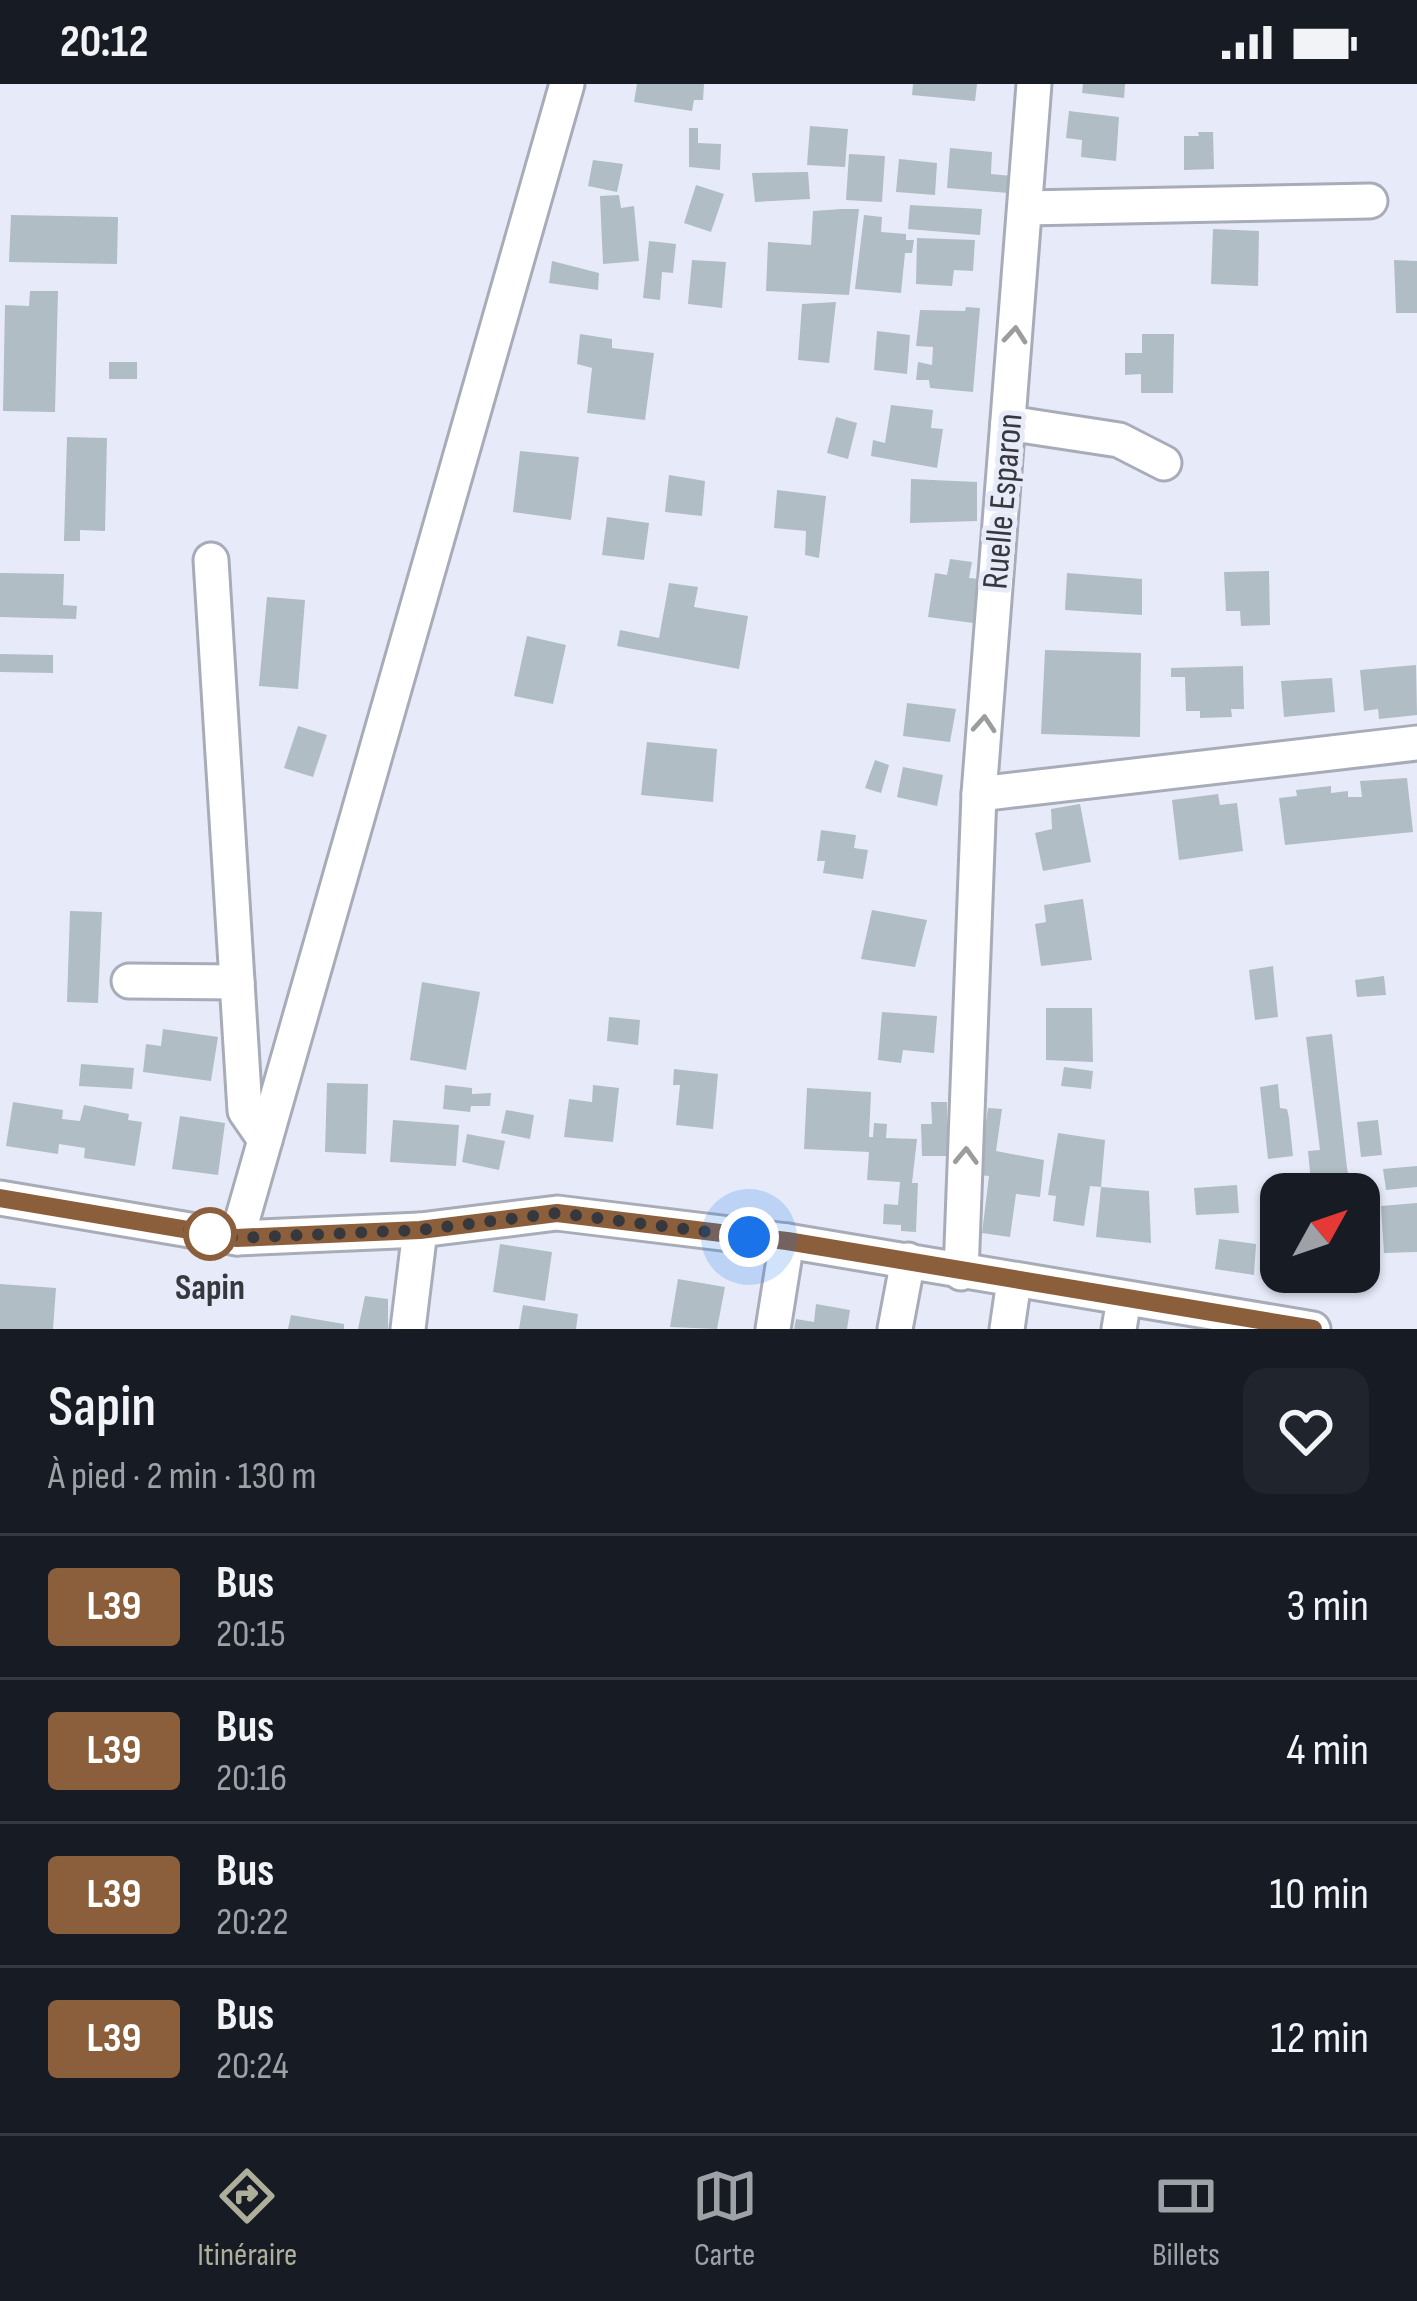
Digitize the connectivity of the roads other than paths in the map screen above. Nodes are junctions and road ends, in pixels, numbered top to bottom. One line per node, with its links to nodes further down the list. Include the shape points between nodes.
1 (567, 84): 12 (street)
2 (1034, 84): 4 (street, Ruelle Esparon)
3 (1370, 201): 4 (street)
4 (1026, 208): 5 (street, Ruelle Esparon, one-way to 4)
5 (1008, 423): 6 (street, via 1119,440); 9 (street, Ruelle Esparon, one-way to 5)
6 (1164, 464)
7 (211, 560): 11 (street)
8 (1417, 743): 9 (street)
9 (979, 794): 18 (street, Ruelle Esparon, one-way to 9)
10 (129, 981): 11 (street)
11 (237, 982): 12 (street, via 245,1111)
12 (265, 1140): 15 (street)
13 (0, 1198): 15 (street)
14 (420, 1230): 15 (street); 16 (street, via 557,1213); 22 (street)
15 (236, 1238)
16 (787, 1241): 17 (street); 23 (street)
17 (908, 1260): 18 (street); 24 (street)
18 (962, 1273): 19 (street)
19 (1015, 1281): 20 (street); 25 (street)
20 (1121, 1314): 21 (street)
21 (1235, 1323): 26 (street)
22 (408, 1329)
23 (772, 1329)
24 (896, 1329)
25 (1007, 1329)
26 (1313, 1329)

